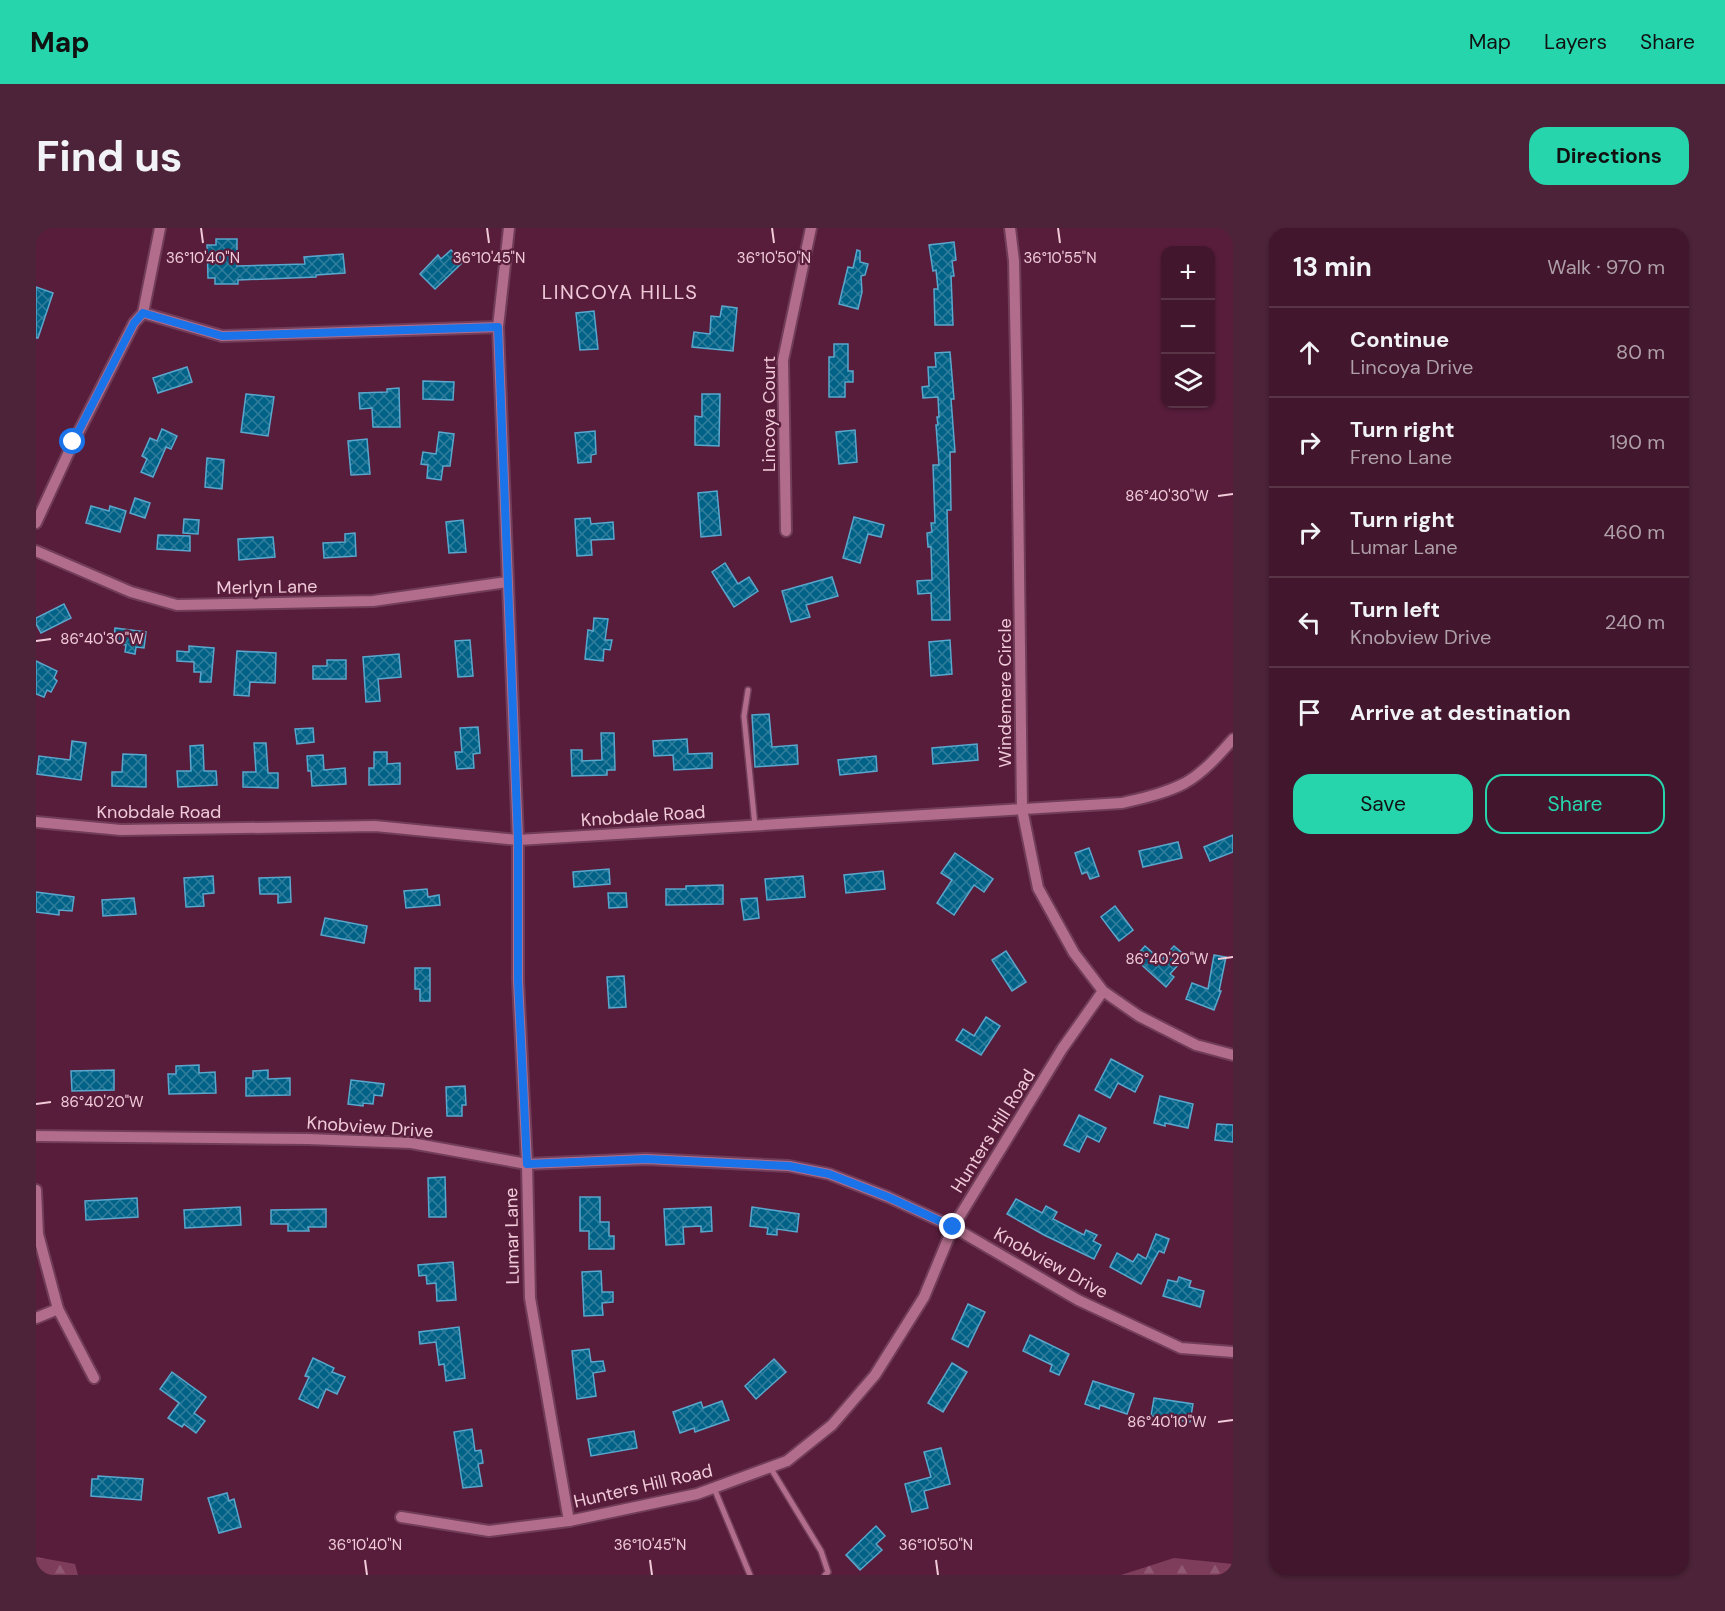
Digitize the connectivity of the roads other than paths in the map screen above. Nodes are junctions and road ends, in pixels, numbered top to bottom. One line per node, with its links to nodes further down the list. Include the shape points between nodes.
1 (160, 228): 5 (street)
2 (509, 228): 6 (street, Lumar Lane)
3 (811, 228): 8 (street, Lincoya Court, via 783,360)
4 (1010, 228): 13 (street, Windemere Circle, via 1017,374)
5 (143, 313): 6 (street, via 222,336); 7 (street, via 134,323 88,413)
6 (498, 327): 10 (street, Lumar Lane)
7 (36, 523)
8 (786, 531)
9 (36, 550): 10 (street, Merlyn Lane, via 131,592 177,604 373,601)
10 (507, 582): 16 (street, Lumar Lane)
11 (748, 690): 15 (lane, via 744,716)
12 (1233, 739): 13 (street, Knobdale Road, via 1216,759 1185,783 1154,795 1122,802)
13 (1022, 809): 15 (street, Knobdale Road); 17 (street, Windemere Circle, via 1038,888 1074,953)
14 (36, 822): 16 (street, Knobdale Road, via 121,830 375,826)
15 (754, 825): 16 (street, Knobdale Road)
16 (518, 840): 20 (street, Lumar Lane, via 518,980)
17 (1103, 991): 18 (street, Windemere Circle, via 1139,1016 1196,1045); 22 (street, Hunters Hill Road, via 1062,1049)
18 (1233, 1055)
19 (36, 1136): 20 (street, Knobview Drive, via 411,1143)
20 (527, 1164): 22 (street, Knobview Drive, via 646,1159 789,1166 829,1174); 30 (street, Lumar Lane, via 530,1298)
21 (36, 1190): 23 (street, via 38,1234)
22 (953, 1227): 25 (street, Knobview Drive, via 1078,1300 1181,1348); 27 (street, Hunters Hill Road, via 924,1297 875,1375 832,1425 787,1461)
23 (58, 1309): 24 (street); 26 (street)
24 (36, 1318)
25 (1233, 1352)
26 (94, 1378)
27 (770, 1467): 28 (street, Hunters Hill Road); 32 (lane, via 821,1551 828,1572)
28 (714, 1488): 30 (street, Hunters Hill Road); 31 (lane)
29 (401, 1517): 30 (street, Hunters Hill Road, via 489,1531)
30 (569, 1521)
31 (750, 1575)
32 (825, 1575)

